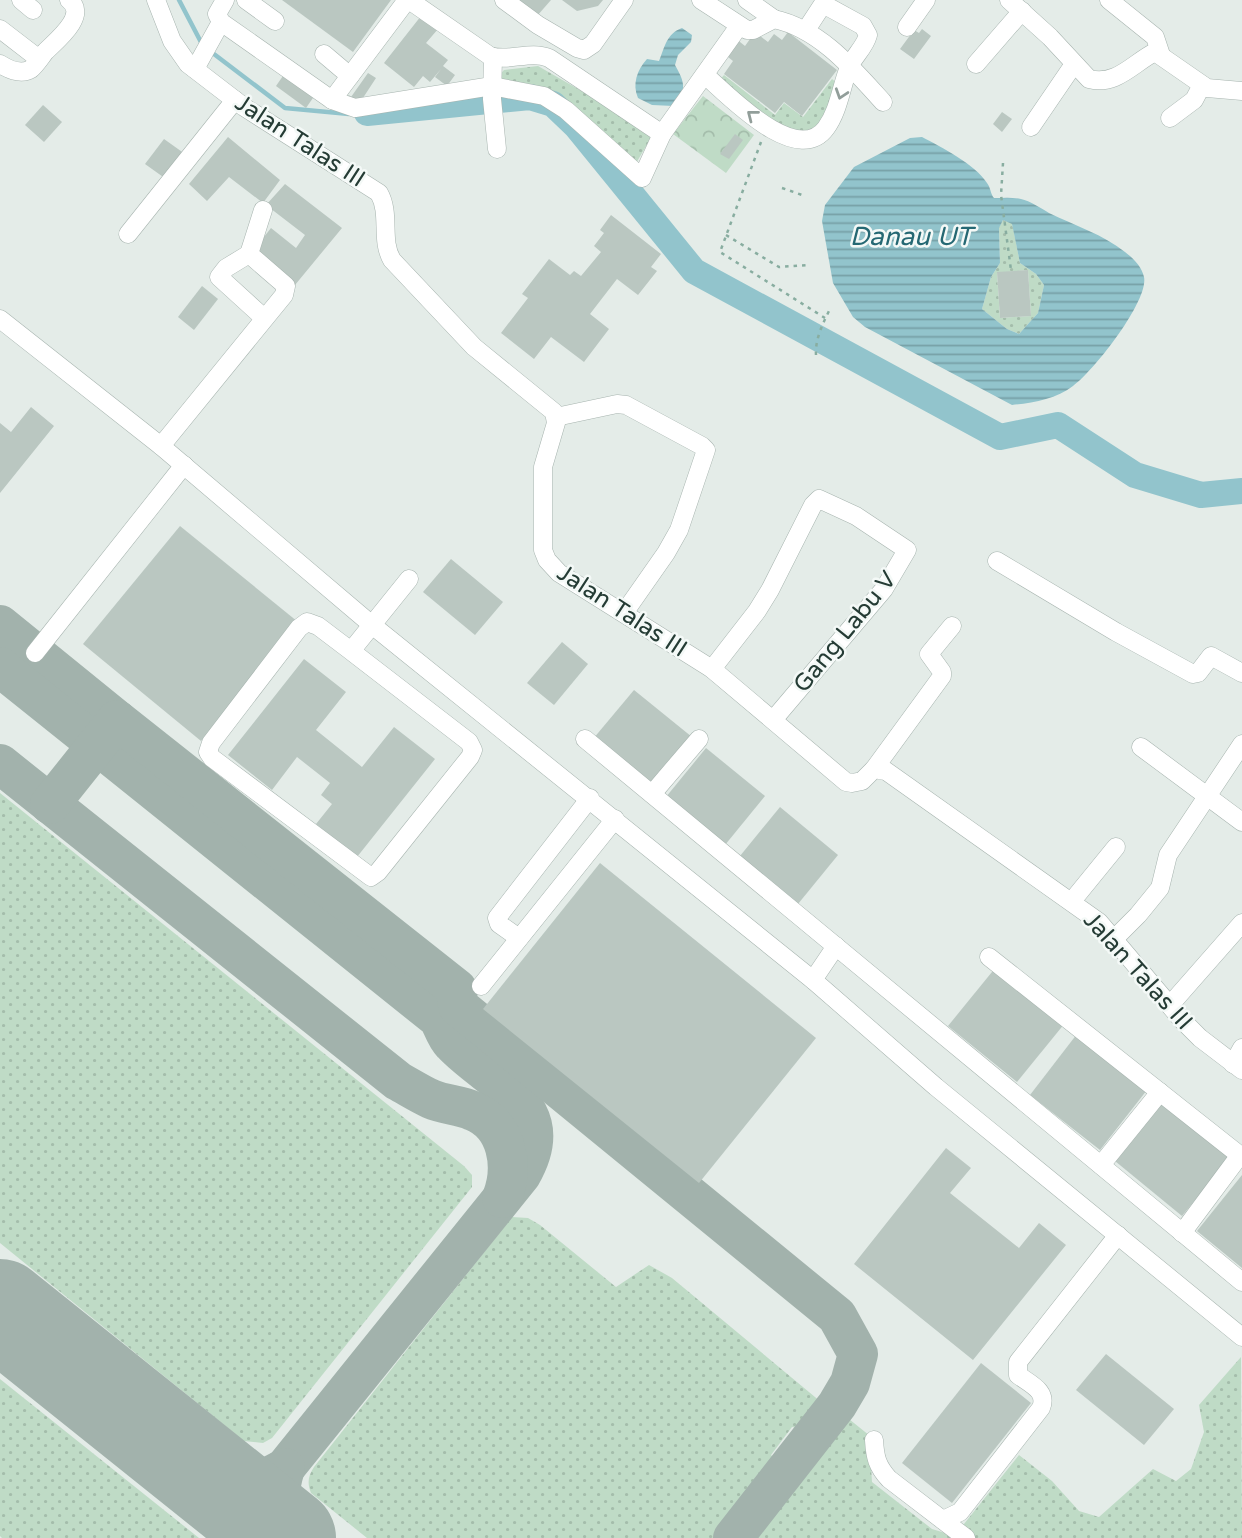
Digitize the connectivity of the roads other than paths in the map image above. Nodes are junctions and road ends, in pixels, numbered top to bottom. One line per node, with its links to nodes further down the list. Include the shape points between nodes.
1 (69, 0): 25 (street, via 76,10 71,24)
2 (156, 0): 22 (street, Jalan Talas III, via 182,56)
3 (225, 0): 16 (street, via 218,14)
4 (246, 0): 15 (street)
5 (408, 0): 24 (street); 31 (street)
6 (504, 0): 7 (street, via 584,50)
7 (624, 0)
8 (701, 0): 17 (street)
9 (747, 0): 14 (street)
10 (926, 0): 18 (street)
11 (1109, 0): 23 (street, via 1155,37)
12 (821, 2): 20 (street); 29 (street, via 867,32)
13 (1015, 6): 27 (street); 28 (street)
14 (774, 19): 17 (street, via 750,30); 20 (street)
15 (275, 21)
16 (221, 22): 22 (street); 36 (street)
17 (738, 26): 30 (street)
18 (907, 27)
19 (0, 29): 25 (street)
20 (806, 30): 29 (street)
21 (324, 54): 31 (street)
22 (204, 55): 35 (street, Jalan Talas III)
23 (1161, 55): 28 (street, via 1152,53 1107,80 1089,79); 32 (street)
24 (493, 57): 34 (street); 40 (street, via 545,56)
25 (39, 59): 26 (street, via 24,71)
26 (0, 64)
27 (976, 64)
28 (1074, 64): 39 (street)
29 (850, 66): 30 (street, one-way to 30, via 824,130 798,140 767,125); 37 (street)
30 (705, 75): 40 (street)
31 (350, 76): 36 (street)
32 (1202, 85): 33 (street); 38 (street, via 1194,100)
33 (1242, 91)
34 (492, 92): 36 (street, via 355,108); 40 (street, via 534,93 553,101 642,178); 41 (street)
35 (235, 100): 43 (street); 47 (street, Jalan Talas III, via 379,193 392,260 474,347)
36 (332, 100)
37 (883, 102)
38 (1170, 118)
39 (1031, 127)
40 (662, 134)
41 (496, 149)
42 (263, 210): 44 (street)
43 (128, 234)
44 (249, 254): 45 (street, via 286,286); 45 (street, via 219,277)
45 (264, 318): 48 (street)
46 (0, 319): 48 (street)
47 (556, 417): 52 (street, Jalan Talas III, via 543,467 544,556 559,573); 52 (street, via 626,405 706,450 679,530)
48 (161, 446): 49 (street)
49 (184, 465): 53 (street); 56 (street)
50 (997, 561): 58 (street, via 1193,674 1211,656)
51 (409, 579): 53 (street)
52 (624, 613): 57 (street, Jalan Talas III)
53 (372, 625): 55 (street); 67 (street)
54 (951, 626): 64 (street, via 929,654 942,676)
55 (351, 652): 55 (street, via 307,622 208,751 371,877 473,750 469,741)
56 (35, 653)
57 (712, 669): 59 (street, Jalan Talas III); 59 (street, Gang Labu V, via 771,590 819,499 856,516 907,550 884,589)
58 (1242, 673)
59 (774, 720): 64 (street, Jalan Talas III, via 846,782 862,781)
60 (585, 739): 65 (street)
61 (699, 739): 65 (street)
62 (1242, 744): 66 (street)
63 (1141, 747): 66 (street)
64 (874, 769): 71 (street, Jalan Talas III, via 886,771)
65 (652, 794): 75 (street)
66 (1207, 797): 69 (street); 74 (street, via 1168,855 1160,888)
67 (590, 798): 68 (street); 73 (street, via 497,918)
68 (615, 819): 73 (street); 77 (street)
69 (1242, 822)
70 (1115, 847): 71 (street)
71 (1072, 901): 74 (street, Jalan Talas III)
72 (1242, 923): 79 (street)
73 (519, 938): 78 (street)
74 (1115, 938): 79 (street, Jalan Talas III)
75 (836, 946): 77 (street); 84 (street)
76 (989, 957): 82 (street)
77 (813, 980): 86 (street)
78 (481, 985)
79 (1170, 1005): 81 (street, Jalan Talas III, via 1200,1038)
80 (1242, 1048): 81 (street)
81 (1237, 1067)
82 (1160, 1093): 83 (street); 84 (street)
83 (1241, 1156): 85 (street)
84 (1101, 1165): 85 (street)
85 (1182, 1233): 87 (street)
86 (1118, 1236): 88 (street); 90 (street, via 1018,1362 1017,1375 1042,1394 1041,1408 960,1512)
87 (1242, 1282)
88 (1242, 1338)
89 (874, 1440): 90 (street, via 879,1468)
90 (943, 1520): 91 (street)
91 (966, 1538)

